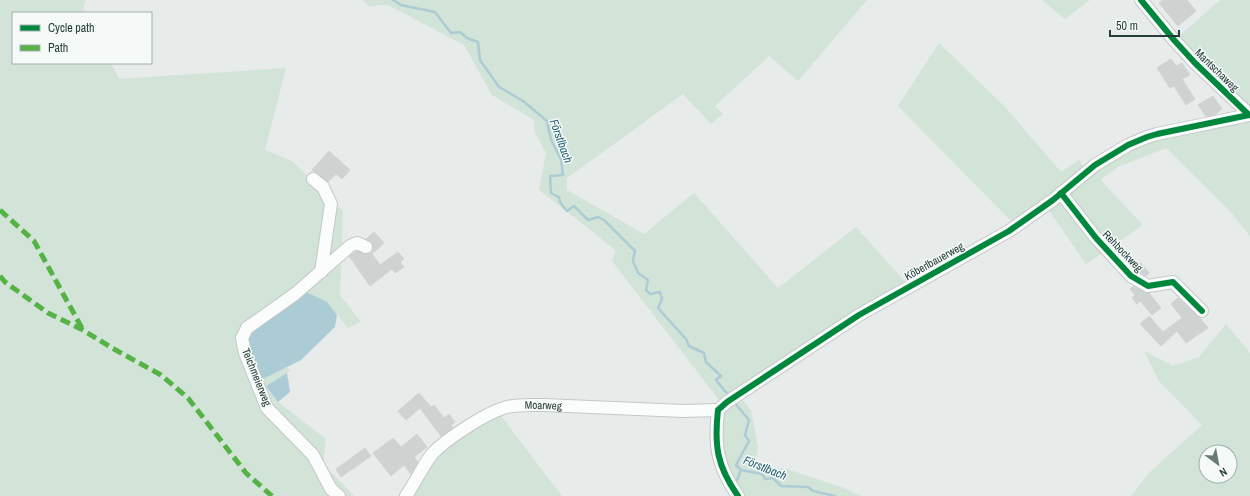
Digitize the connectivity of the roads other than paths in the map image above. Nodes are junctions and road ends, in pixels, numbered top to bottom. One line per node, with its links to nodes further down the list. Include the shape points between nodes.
1 (1141, 0): 2 (street, Mantschaweg, via 1195,63)
2 (1250, 115): 4 (street, Köberlbauerweg, via 1138,140 1095,165)
3 (313, 179): 6 (street, via 323,187 331,204)
4 (1061, 193): 7 (street, Rehbockweg, via 1096,238 1131,276 1148,286 1173,282); 8 (street, Köberlbauerweg, via 1009,230 859,315)
5 (366, 248): 6 (street, Teichmeierweg, via 358,243 350,246)
6 (321, 272): 9 (street, Teichmeierweg, via 247,328 242,338 245,353 267,408 313,455 331,489)
7 (1202, 311)
8 (726, 403): 10 (street, Moarweg, via 684,411 544,405 508,407 484,416 441,446 431,456); 11 (street, via 717,440 721,465)
9 (339, 496)
10 (406, 496)
11 (738, 496)

